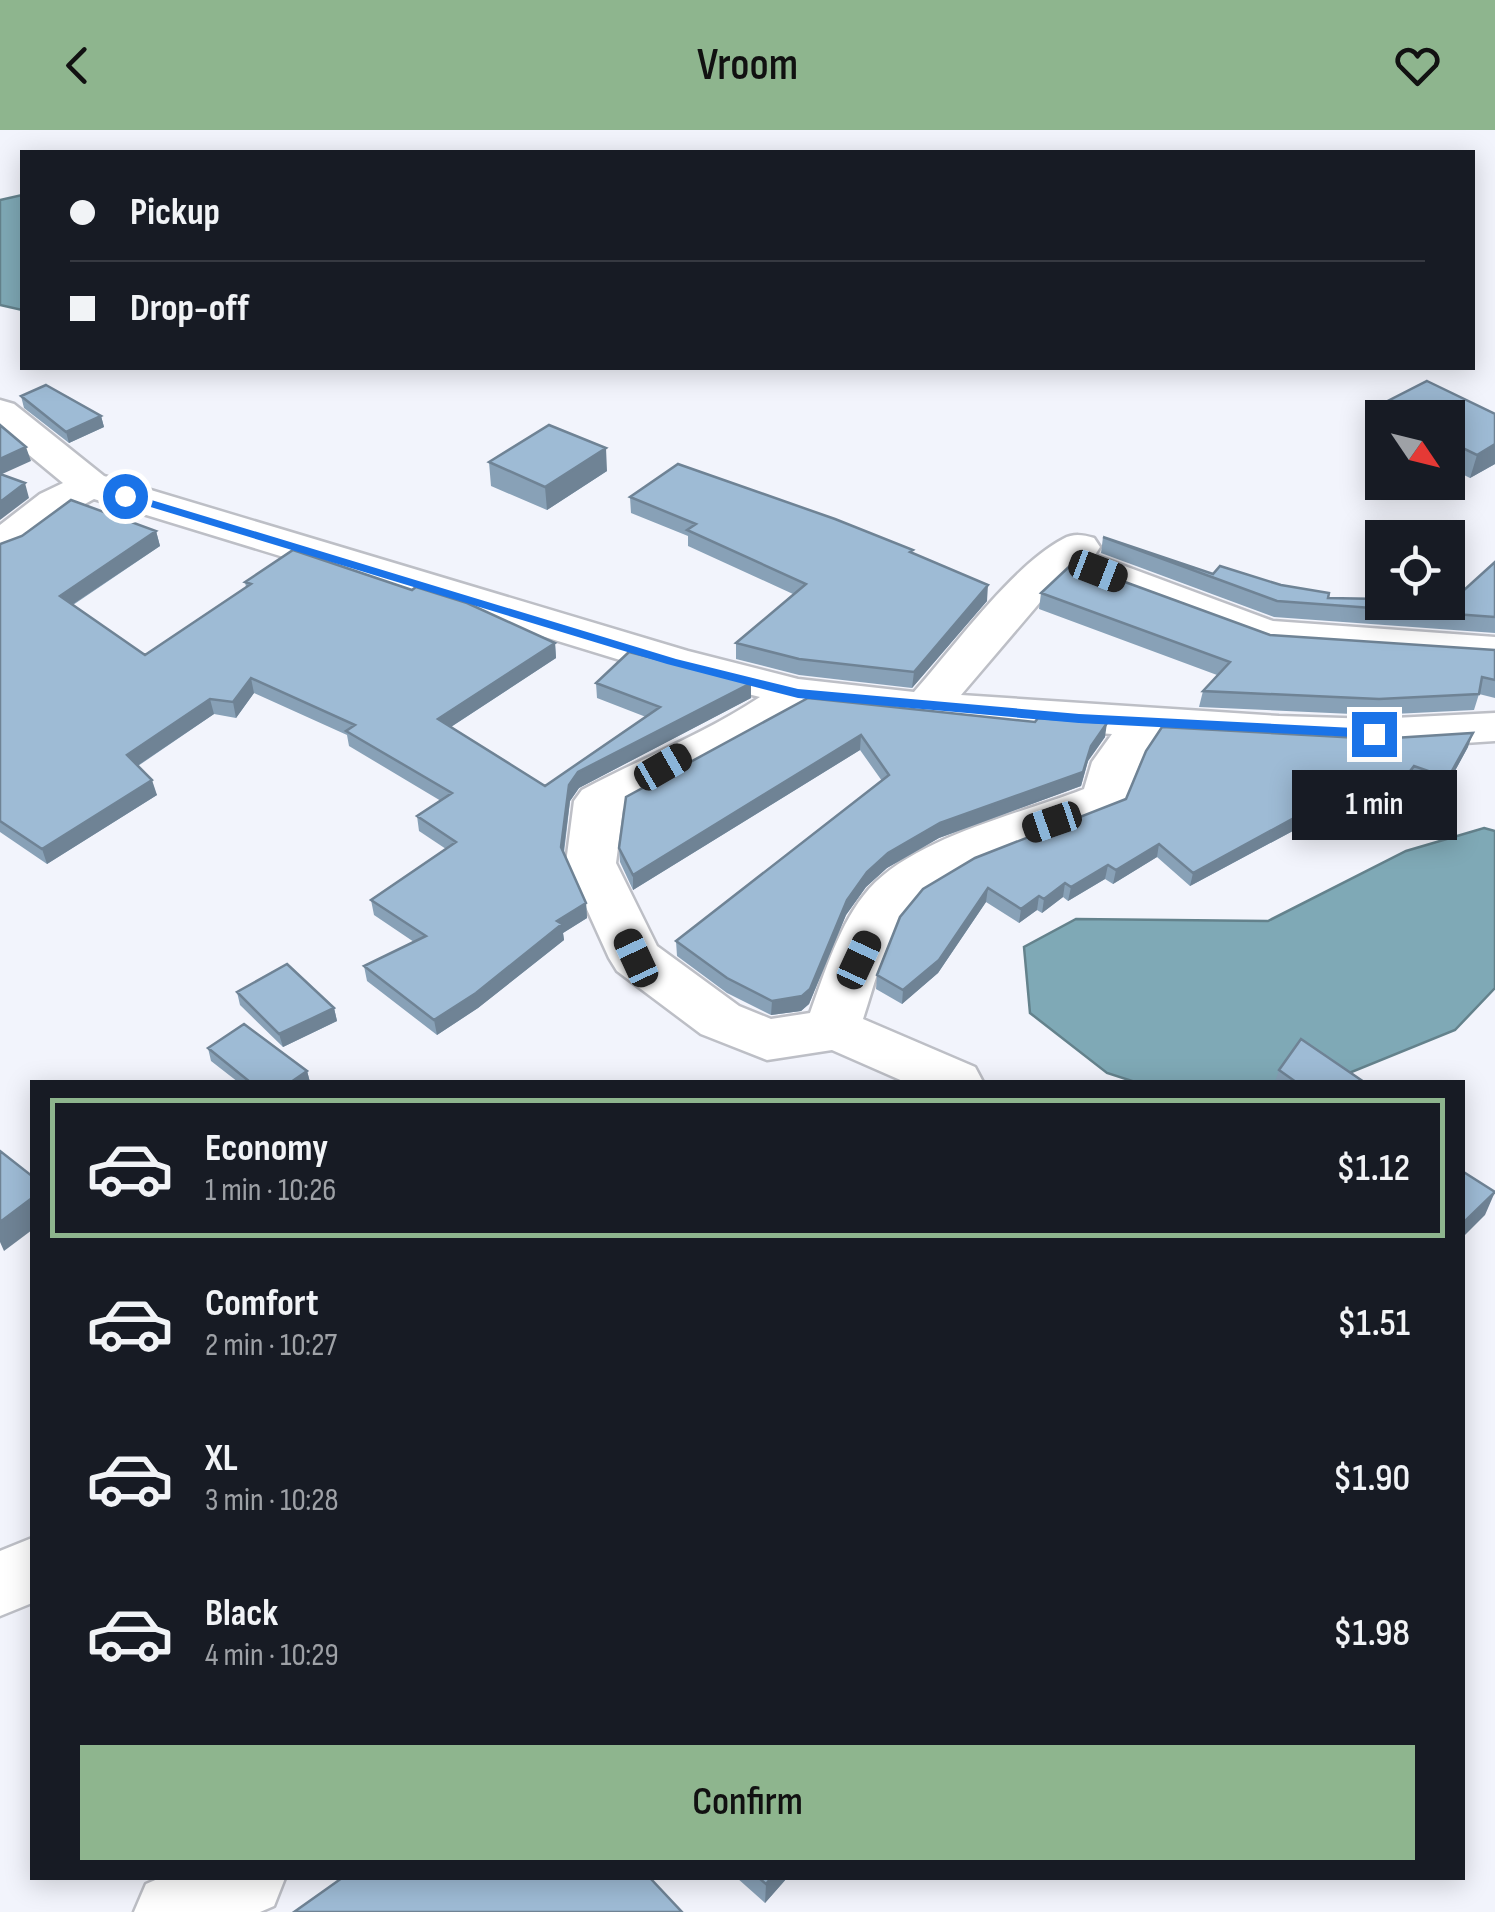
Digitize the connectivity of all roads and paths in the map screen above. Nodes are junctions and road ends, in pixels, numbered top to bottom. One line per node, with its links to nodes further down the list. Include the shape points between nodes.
1 (0, 412): 2 (street)
2 (90, 485): 3 (street, via 54,502); 5 (street)
3 (0, 546)
4 (1495, 650): 6 (street, via 1267,634 1071,552 1032,585)
5 (798, 694): 6 (street); 9 (street, via 741,731 599,801 591,863 636,958 720,1020 767,1040)
6 (926, 707): 7 (street)
7 (1146, 720): 8 (street, via 1374,734); 9 (street, via 1116,762 1105,798 982,845 887,902)
8 (1495, 727)
9 (832, 1030): 10 (street)
10 (951, 1080)
11 (30, 1571): 12 (street)
12 (0, 1584)
13 (242, 1880): 14 (street)
14 (174, 1912)

